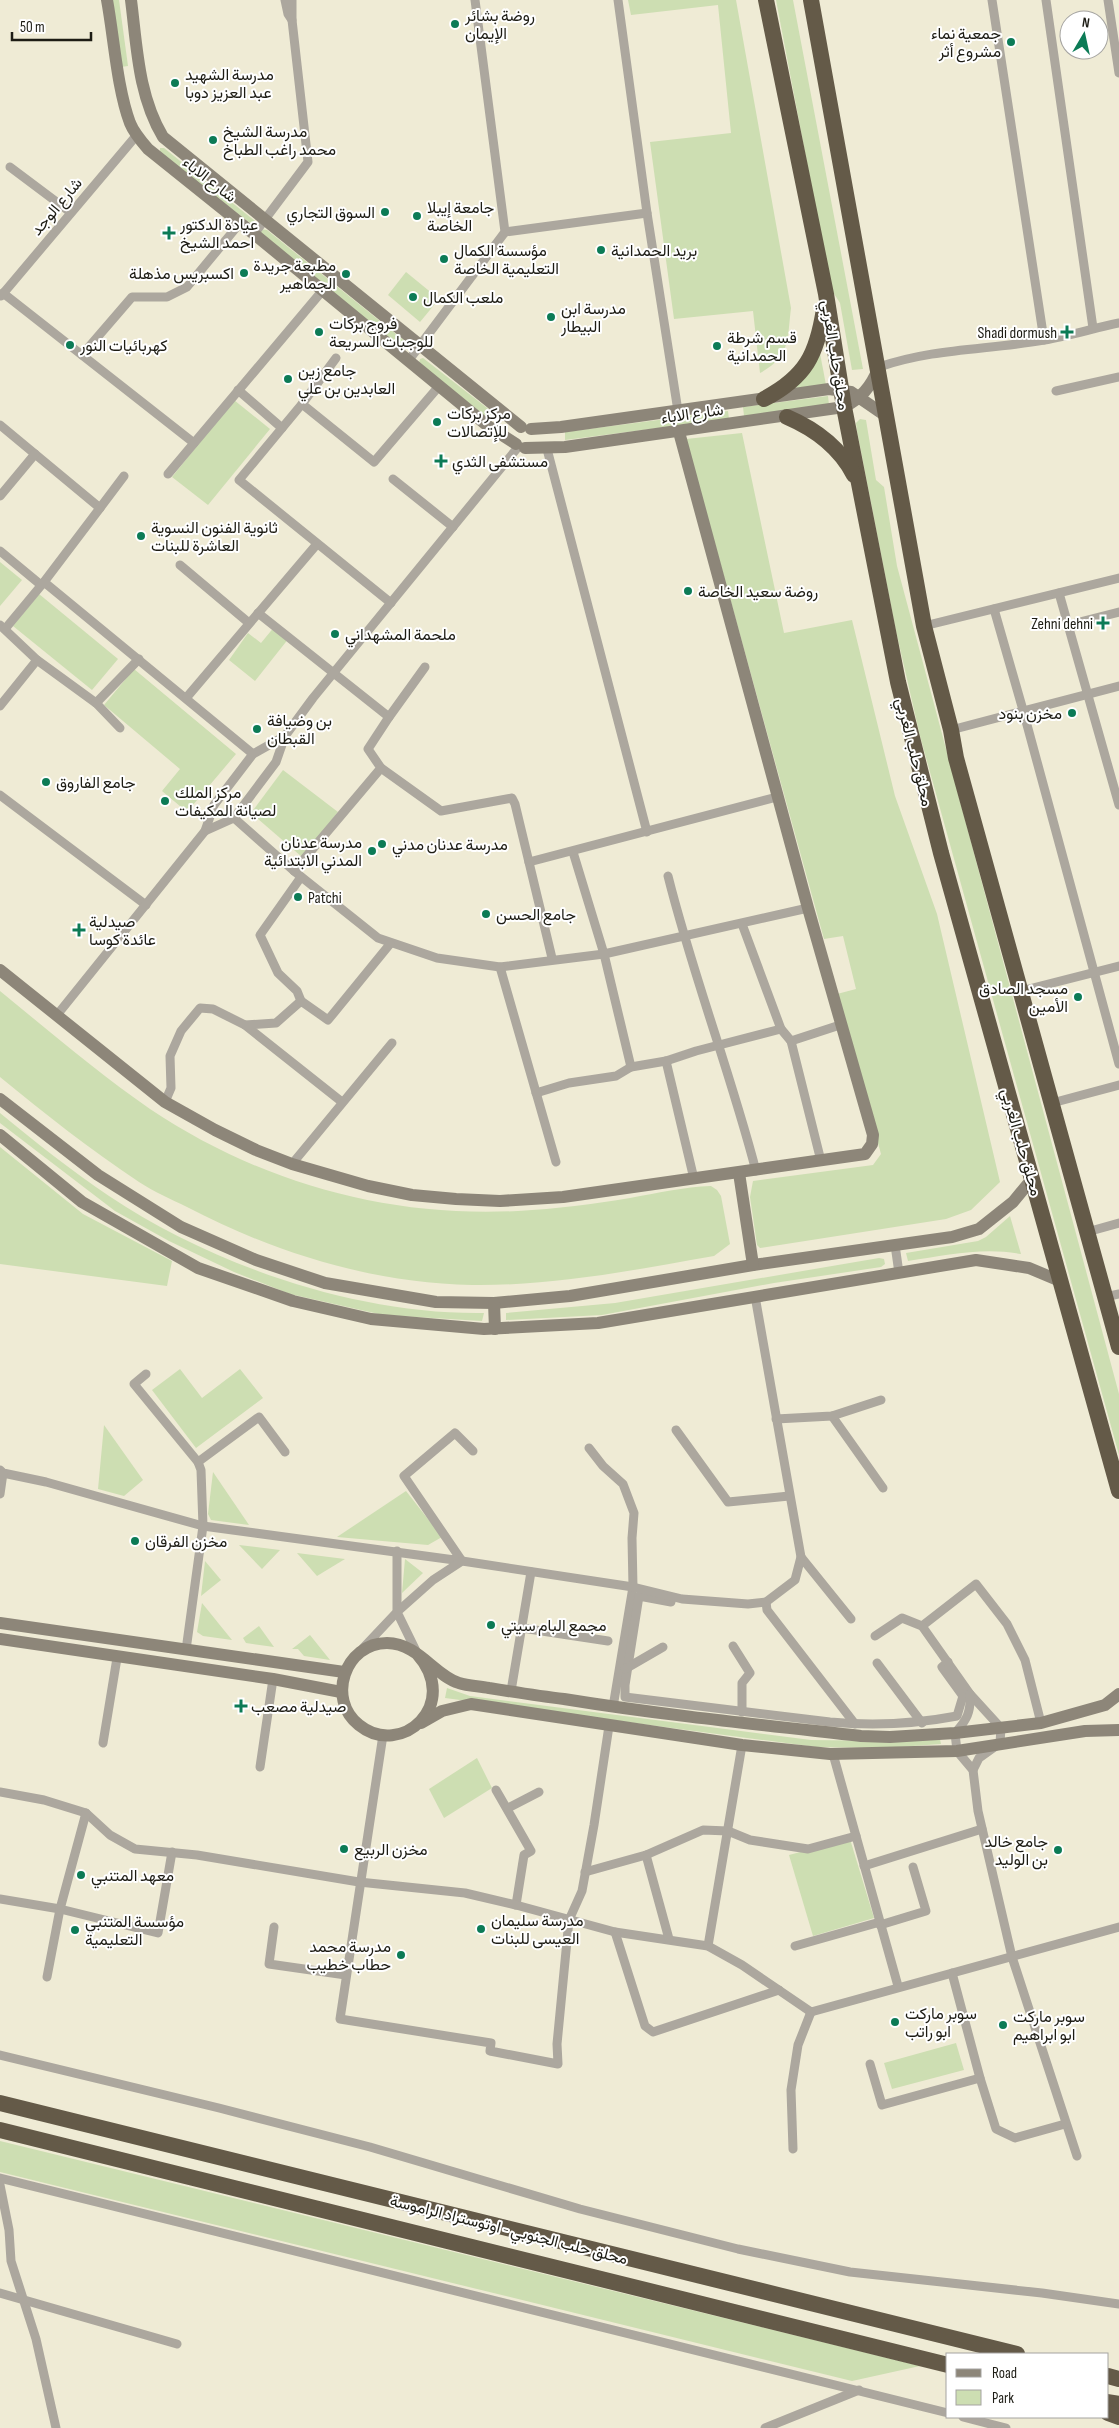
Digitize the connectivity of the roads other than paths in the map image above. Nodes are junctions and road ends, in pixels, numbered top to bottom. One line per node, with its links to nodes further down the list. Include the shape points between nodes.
1 (107, 0): 14 (main road, شارع الاباء, via 122,95)
2 (131, 0): 15 (main road, شارع الاباء, via 144,96 152,120)
3 (285, 0): 12 (street)
4 (292, 0): 12 (street)
5 (474, 0): 22 (street)
6 (618, 0): 19 (street)
7 (811, 0): 34 (highway)
8 (992, 0): 29 (street)
9 (1046, 0): 28 (street)
10 (1108, 0): 13 (street)
11 (766, 2): 25 (highway, محلق حلب الغربي)
12 (292, 20): 20 (street, via 308,162)
13 (1119, 73)
14 (136, 136): 16 (main road, شارع الاباء); 18 (street, شارع الوجد)
15 (163, 137): 16 (main road); 20 (main road, شارع الاباء)
16 (148, 149): 21 (main road, شارع الاباء)
17 (10, 167): 18 (street)
18 (70, 212): 26 (street, شارع الوجد)
19 (647, 213): 22 (street); 46 (street)
20 (264, 221): 23 (street); 30 (main road, شارع الاباء)
21 (240, 223): 23 (main road, شارع الاباء); 31 (street, via 187,287 167,297 132,297)
22 (505, 232): 30 (street)
23 (254, 234): 24 (main road, شارع الاباء)
24 (323, 290): 33 (main road, شارع الاباء); 38 (street)
25 (826, 294): 37 (highway, محلق حلب الغربي); 41 (highway, via 818,338 810,360 790,383)
26 (2, 295): 31 (street)
27 (1119, 323): 28 (street)
28 (1094, 328): 29 (street)
29 (1044, 340): 34 (street, via 949,350 908,357)
30 (420, 346): 33 (street); 45 (main road, شارع الاباء)
31 (82, 355): 56 (street)
32 (336, 358): 43 (street)
33 (410, 360): 36 (main road, شارع الاباء)
34 (879, 367): 40 (main road, شارع الاباء); 47 (highway)
35 (1119, 377): 39 (street)
36 (440, 385): 43 (street, via 374,462); 51 (main road, شارع الاباء)
37 (842, 389): 40 (main road); 41 (main road, شارع الاباء); 44 (highway, محلق حلب الغربي)
38 (238, 390): 53 (street); 56 (street)
39 (1056, 391)
40 (860, 398): 44 (main road, شارع الاباء); 47 (main road)
41 (764, 399): 42 (main road, شارع الاباء)
42 (738, 403): 46 (main road, شارع الاباء); 49 (main road)
43 (302, 404): 53 (street)
44 (844, 407): 48 (main road, شارع الاباء); 64 (highway, محلق حلب الغربي)
45 (498, 410): 51 (main road, via 497,418); 54 (main road, شارع الاباء)
46 (678, 411): 52 (main road, شارع الاباء)
47 (886, 416): 80 (highway)
48 (787, 417): 49 (main road, شارع الاباء); 64 (highway, via 813,430 829,444)
49 (741, 423): 55 (main road, شارع الاباء)
50 (0, 425): 60 (street)
51 (488, 426): 57 (main road, شارع الاباء)
52 (561, 427): 54 (main road, شارع الاباء); 58 (main road, via 558,436)
53 (282, 428): 68 (street, via 239,480)
54 (526, 428): 57 (main road, via 514,434); 57 (main road, via 535,435 534,442)
55 (679, 432): 58 (main road, شارع الاباء); 99 (main road)
56 (194, 443): 61 (street)
57 (520, 446): 59 (main road, شارع الاباء); 67 (street)
58 (565, 447): 59 (main road, شارع الاباء)
59 (546, 449): 103 (street)
60 (35, 454): 65 (street); 66 (street)
61 (168, 474)
62 (124, 476): 66 (street)
63 (393, 479): 67 (street)
64 (859, 484): 144 (highway, محلق حلب الغربي, via 898,682 941,853)
65 (0, 496)
66 (100, 508): 72 (street)
67 (453, 528): 74 (street)
68 (317, 544): 74 (street); 77 (street)
69 (0, 551): 72 (street)
70 (180, 564): 78 (street)
71 (1119, 578): 73 (street)
72 (43, 583): 81 (street); 82 (street)
73 (1059, 593): 75 (street); 79 (street)
74 (391, 603): 85 (street)
75 (994, 609): 80 (street); 91 (street)
76 (1119, 612): 79 (street)
77 (258, 613): 78 (street); 85 (street)
78 (250, 623): 88 (street)
79 (1068, 625): 87 (street)
80 (924, 626): 94 (highway)
81 (2, 627): 83 (street)
82 (139, 659): 88 (street); 89 (street)
83 (37, 660): 89 (street); 90 (street)
84 (425, 667): 92 (street)
85 (334, 672): 92 (street); 95 (street)
86 (1119, 686): 87 (street)
87 (1089, 694): 91 (street); 100 (street)
88 (187, 698): 96 (street)
89 (96, 704): 93 (street)
90 (0, 706)
91 (1023, 710): 94 (street); 118 (street)
92 (389, 717): 97 (street, via 368,749)
93 (120, 728)
94 (951, 730): 119 (highway)
95 (285, 736): 96 (street); 101 (street, via 276,762)
96 (253, 754): 102 (street, via 214,805)
97 (381, 768): 105 (street, via 441,811 512,798); 106 (street)
98 (0, 795): 108 (street)
99 (777, 797): 103 (street); 109 (main road)
100 (1119, 805)
101 (234, 818): 102 (street); 106 (street)
102 (204, 831): 108 (street)
103 (647, 832): 104 (street)
104 (573, 852): 105 (street); 113 (street)
105 (529, 862): 114 (street)
106 (298, 874): 112 (street); 120 (street, via 260,935 278,973 297,992)
107 (668, 876): 111 (street)
108 (146, 906): 121 (street)
109 (808, 908): 110 (street); 123 (main road)
110 (742, 924): 111 (street); 124 (street)
111 (683, 937): 113 (street); 127 (street)
112 (390, 944): 115 (street, via 437,958); 120 (street, via 328,1020)
113 (604, 954): 114 (street); 130 (street)
114 (552, 958): 115 (street)
115 (500, 966): 132 (street)
116 (1119, 966): 118 (street)
117 (0, 970): 121 (main road)
118 (1094, 973): 119 (street); 129 (street)
119 (1021, 991): 136 (highway)
120 (300, 1001): 122 (street, via 276,1023)
121 (58, 1015): 134 (main road)
122 (245, 1024): 134 (street, via 213,1009 200,1008 181,1031 170,1056 171,1088); 135 (street)
123 (840, 1025): 125 (street); 138 (main road, via 873,1139 870,1148 861,1156)
124 (781, 1028): 125 (street); 127 (street)
125 (791, 1041): 138 (street)
126 (392, 1043): 135 (street)
127 (719, 1045): 128 (street); 141 (street, via 738,1100)
128 (666, 1061): 130 (street); 143 (street)
129 (1119, 1064)
130 (631, 1067): 132 (street, via 616,1076 569,1083)
131 (1119, 1085): 136 (street)
132 (536, 1093): 139 (street)
133 (0, 1098): 153 (main road, via 106,1180 181,1227 256,1260 325,1283 436,1302)
134 (165, 1102): 140 (main road, via 223,1134)
135 (342, 1102): 140 (street)
136 (1052, 1103): 146 (highway)
137 (0, 1134): 154 (main road, via 82,1202 198,1268 293,1301 370,1319)
138 (821, 1161): 141 (main road)
139 (556, 1162)
140 (292, 1164): 143 (main road, via 412,1195 500,1201 563,1197)
141 (756, 1171): 142 (main road)
142 (739, 1173): 143 (main road); 148 (main road)
143 (694, 1179)
144 (1032, 1180): 147 (main road, via 1013,1202 979,1229 952,1237); 150 (highway, محلق حلب الغربي)
145 (1119, 1223): 146 (street)
146 (1087, 1232): 152 (highway)
147 (895, 1245): 148 (main road); 149 (street)
148 (753, 1265): 153 (main road, via 570,1296)
149 (899, 1272): 150 (main road, via 976,1260 1029,1268); 151 (main road)
150 (1060, 1281): 167 (highway, محلق حلب الغربي)
151 (755, 1296): 154 (main road, via 598,1324); 159 (street)
152 (1112, 1296): 155 (highway)
153 (494, 1303): 154 (main road)
154 (495, 1329)
155 (1119, 1347)
156 (146, 1374): 164 (street, via 134,1384)
157 (881, 1400): 158 (street)
158 (832, 1416): 159 (street); 166 (street)
159 (776, 1419): 169 (street)
160 (676, 1430): 169 (street, via 728,1502)
161 (589, 1448): 175 (street, via 602,1466 623,1484 634,1513)
162 (473, 1451): 173 (street, via 455,1433 404,1476)
163 (285, 1452): 164 (street, via 258,1417)
164 (198, 1462): 170 (street)
165 (1, 1472): 168 (street); 170 (street)
166 (884, 1488)
167 (1119, 1491)
168 (0, 1494)
169 (789, 1496): 172 (street)
170 (203, 1526): 171 (street); 188 (street)
171 (397, 1551): 173 (street); 178 (street)
172 (801, 1557): 177 (street, via 795,1580); 179 (street)
173 (462, 1561): 174 (street); 178 (street, via 433,1580)
174 (531, 1572): 175 (street); 182 (street)
175 (633, 1588): 176 (street); 196 (street)
176 (696, 1600): 177 (street, via 748,1604); 194 (street, via 685,1604 639,1596)
177 (766, 1602): 206 (street, via 767,1610)
178 (397, 1612): 189 (street); 190 (street)
179 (851, 1619)
180 (0, 1622): 188 (main road)
181 (922, 1626): 183 (street, via 902,1618); 192 (street); 205 (street, via 976,1584 1007,1624 1025,1660)
182 (522, 1628): 185 (street); 198 (street)
183 (876, 1636)
184 (0, 1639): 191 (main road)
185 (608, 1641)
186 (733, 1646): 203 (street, via 750,1673 742,1683)
187 (662, 1647): 194 (street)
188 (186, 1650): 195 (main road)
189 (358, 1654): 190 (main road, via 372,1646 387,1643 403,1646); 195 (main road)
190 (417, 1654): 198 (main road, via 458,1683); 208 (main road, via 432,1677 434,1691 431,1705)
191 (117, 1658): 197 (main road); 213 (street)
192 (948, 1662): 200 (street); 204 (street, via 942,1667 963,1696 957,1716)
193 (877, 1663): 204 (street)
194 (628, 1668): 196 (street); 203 (street, via 625,1697)
195 (344, 1672): 199 (main road)
196 (619, 1673): 202 (street)
197 (273, 1679): 199 (main road); 218 (street)
198 (511, 1691): 202 (main road)
199 (341, 1692): 212 (main road, via 350,1716 365,1729)
200 (970, 1694): 209 (street); 211 (street, via 971,1708 966,1721)
201 (1119, 1694): 205 (main road, via 1105,1705)
202 (613, 1707): 211 (main road, via 861,1736)
203 (742, 1712): 206 (street)
204 (922, 1723): 206 (street)
205 (1041, 1723): 209 (main road)
206 (855, 1724)
207 (609, 1726): 208 (main road, via 471,1704 442,1711); 215 (main road); 232 (street)
208 (414, 1727): 212 (main road, via 405,1732)
209 (1001, 1728): 211 (main road); 214 (street)
210 (1119, 1730): 214 (main road, via 1085,1731)
211 (955, 1733): 216 (street)
212 (383, 1735): 233 (street)
213 (102, 1743)
214 (1000, 1743): 216 (main road); 219 (street, via 979,1758)
215 (742, 1746): 217 (main road); 226 (street)
216 (957, 1751): 217 (main road); 219 (street)
217 (833, 1754): 227 (street)
218 (260, 1767)
219 (973, 1770): 225 (street)
220 (496, 1790): 223 (street)
221 (0, 1792): 224 (street, via 44,1800)
222 (539, 1792): 223 (street)
223 (508, 1808): 235 (street, via 531,1851 524,1855)
224 (86, 1813): 228 (street, via 110,1835 135,1849); 236 (street)
225 (982, 1829): 230 (street); 245 (street)
226 (728, 1831): 227 (street, via 750,1840 808,1849); 229 (street, via 702,1830); 243 (street)
227 (856, 1836): 230 (street)
228 (172, 1852): 233 (street); 236 (street, via 158,1933)
229 (646, 1855): 232 (street); 242 (street)
230 (864, 1866): 238 (street)
231 (913, 1867): 238 (street, via 926,1912)
232 (585, 1872): 237 (street, via 582,1891)
233 (359, 1882): 235 (street, via 466,1894); 247 (street)
234 (0, 1899): 236 (street)
235 (516, 1905): 237 (street)
236 (60, 1909): 248 (street)
237 (569, 1920): 241 (street); 247 (street, via 557,2044 558,2064 490,2051 491,2043 340,2019)
238 (880, 1924): 244 (street); 249 (street)
239 (274, 1927): 247 (street, via 269,1964)
240 (1119, 1927): 245 (street)
241 (615, 1932): 242 (street); 250 (street, via 645,2026 653,2032)
242 (669, 1939): 243 (street)
243 (708, 1946): 250 (street)
244 (795, 1946)
245 (1012, 1957): 246 (street); 256 (street)
246 (952, 1972): 249 (street); 254 (street)
247 (346, 1975)
248 (47, 1977)
249 (898, 1986): 251 (street)
250 (779, 1990): 251 (street)
251 (811, 2012): 258 (street, via 798,2045 791,2090)
252 (0, 2055): 264 (street, via 370,2147 580,2209 738,2249 850,2272)
253 (870, 2064): 254 (street, via 882,2105)
254 (980, 2078): 256 (street, via 996,2128 1015,2138)
255 (0, 2103): 266 (highway, محلق حلب الجنوبي - اوتوستراد الراموسة)
256 (1065, 2124): 259 (street)
257 (0, 2130): 267 (highway, محلق حلب الجنوبي - اوتوستراد الراموسة)
258 (794, 2149)
259 (1077, 2156)
260 (0, 2178): 268 (street)
261 (0, 2185): 263 (street, via 11,2261)
262 (0, 2293): 263 (street)
263 (22, 2298): 265 (street); 271 (street, via 36,2339)
264 (1119, 2304)
265 (177, 2344)
266 (1013, 2353)
267 (946, 2366)
268 (860, 2390): 269 (street); 272 (street)
269 (946, 2412)
270 (967, 2418): 273 (street)
271 (56, 2428)
272 (765, 2428)
273 (1006, 2428)

